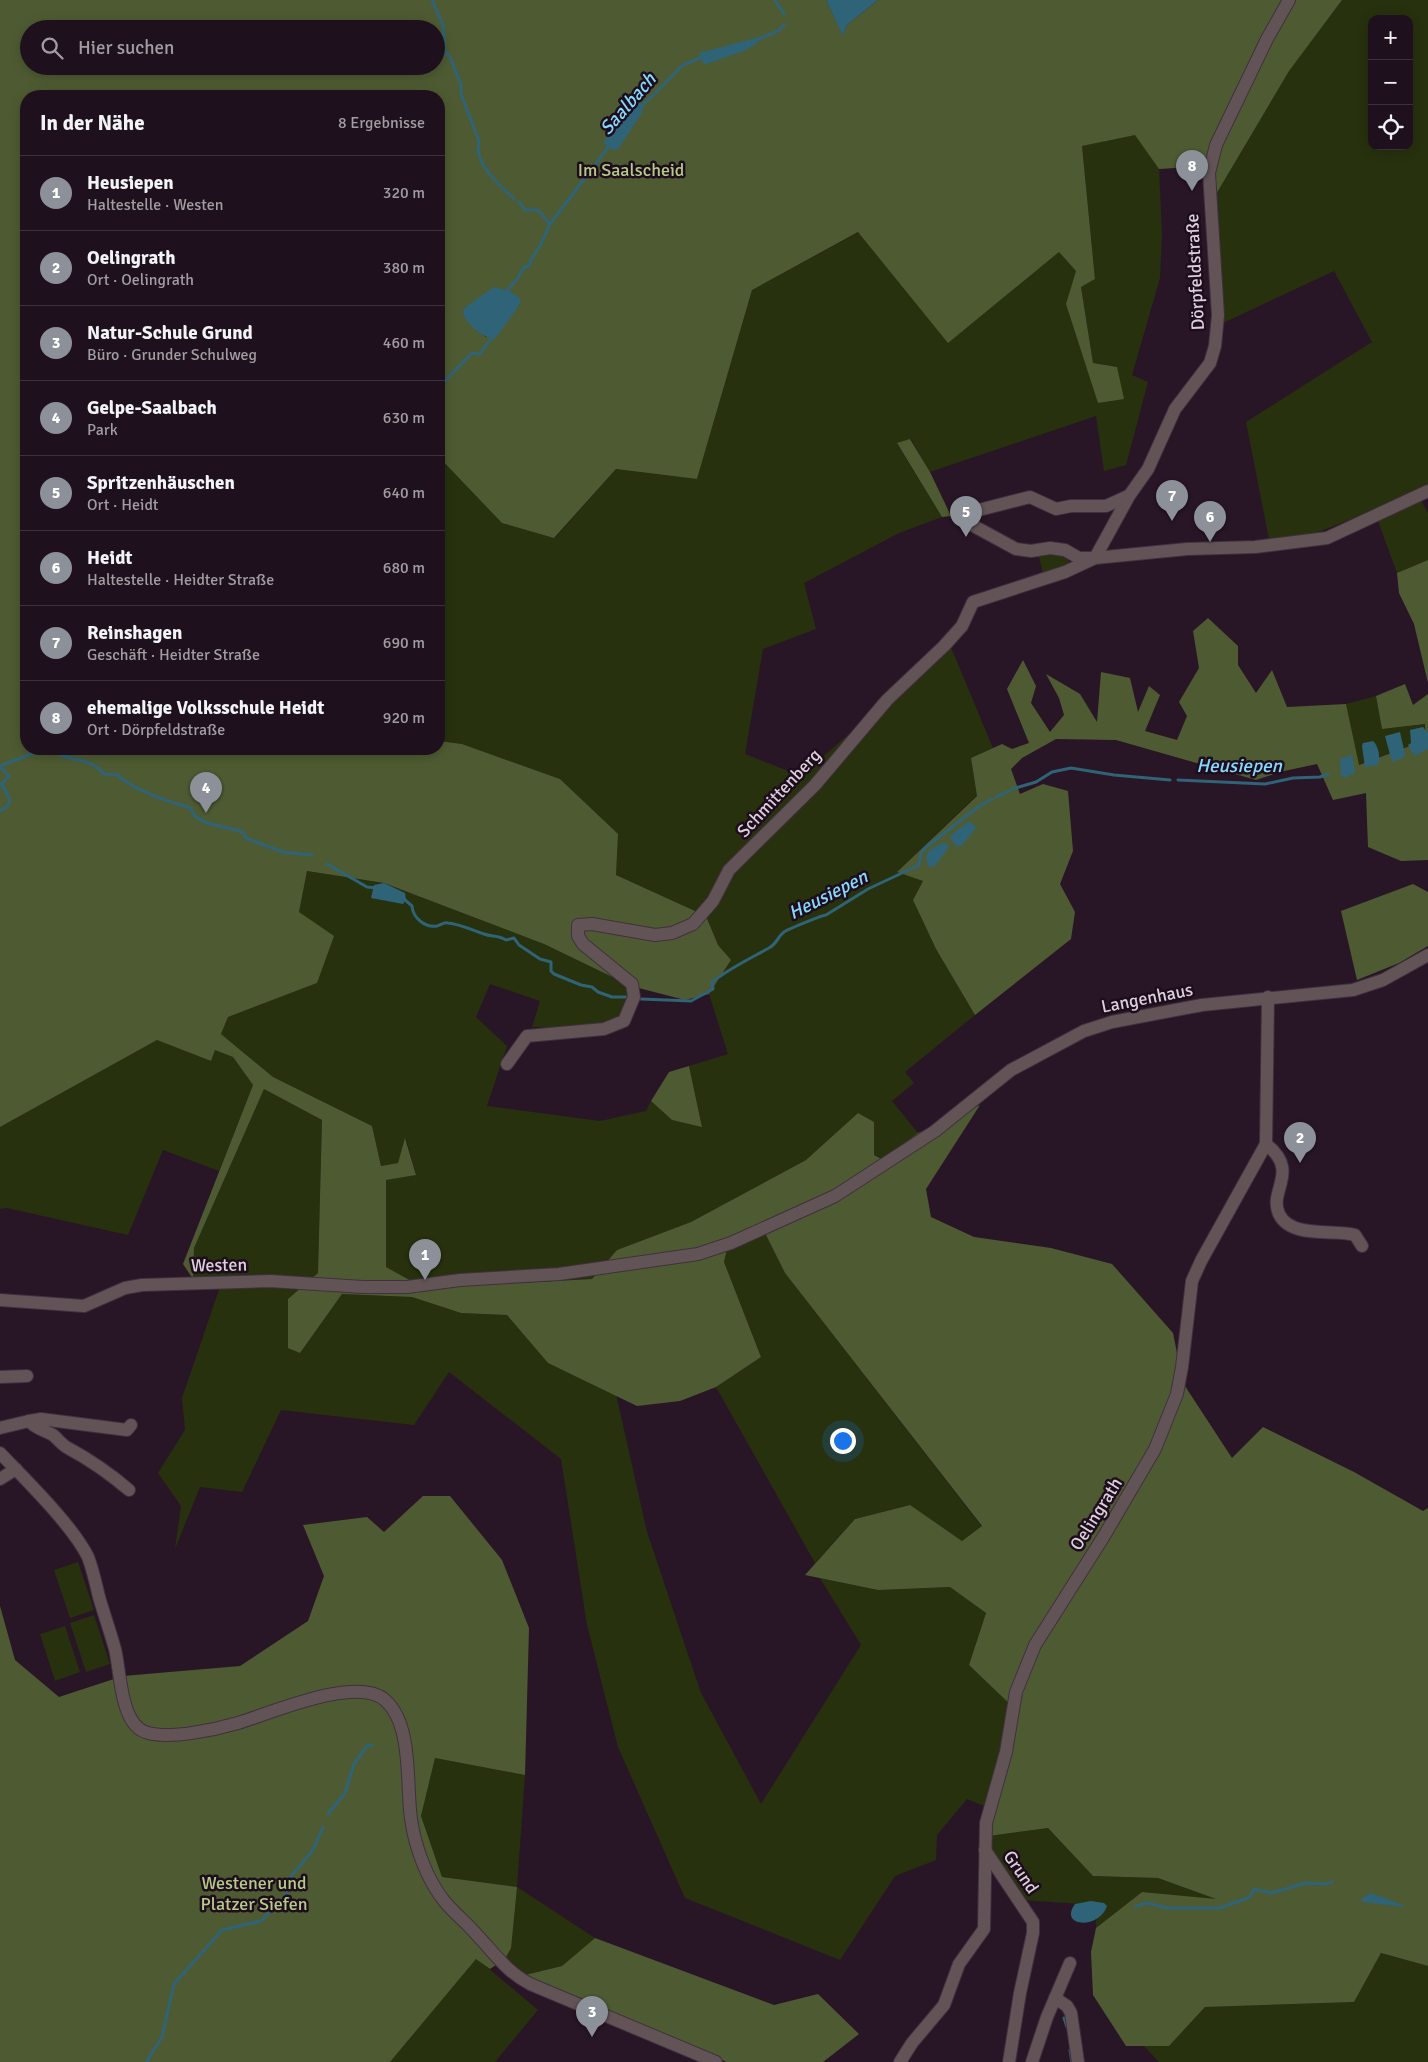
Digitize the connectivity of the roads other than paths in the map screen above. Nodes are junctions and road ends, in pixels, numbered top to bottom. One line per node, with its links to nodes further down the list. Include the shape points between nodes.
1 (1289, 0): 3 (street, Dörpfeldstraße, via 1252,70 1211,161 1208,182 1218,315 1210,362 1175,409 1148,469)
2 (1428, 491): 4 (street, via 1327,538 1255,547 1187,549)
3 (1128, 496): 4 (street, Dörpfeldstraße); 4 (street, via 1106,506 1056,509 1030,497 959,518 1016,549 1050,548 1065,550 1079,558)
4 (1096, 558): 7 (street, Schmittenberg, via 1065,572 973,602 962,626 887,700 815,785 729,870 713,901 693,924 672,933 655,935 592,924 578,925 578,936 583,944 632,984 634,997 631,1009 621,1024 604,1030 527,1036)
5 (1428, 955): 6 (street, Langenhaus, via 1383,980 1353,990)
6 (1268, 997): 8 (street, Oelingrath); 9 (street, Langenhaus, via 1188,1007 1097,1026 1027,1060)
7 (507, 1064)
8 (1266, 1144): 10 (street, via 1281,1160 1278,1208 1284,1220 1302,1230 1355,1235); 21 (street, Oelingrath, via 1192,1281 1177,1394 1155,1449 1035,1645)
9 (903, 1153): 11 (street, Westen, via 835,1196 711,1250 674,1259 576,1272 392,1287 270,1282 142,1285 125,1288 90,1306 78,1307)
10 (1362, 1246)
11 (0, 1300)
12 (27, 1376): 13 (street)
13 (0, 1377)
14 (29, 1421): 15 (street, via 41,1419 127,1430); 16 (street); 20 (street, via 85,1456)
15 (131, 1425)
16 (0, 1428)
17 (0, 1453): 18 (street)
18 (16, 1469): 19 (street); 25 (street, via 70,1531 89,1559 119,1668 129,1720 139,1729 155,1734 190,1732 235,1724 319,1697 365,1693 383,1698 394,1709 400,1726 411,1821 427,1873 446,1903 504,1966 522,1980)
19 (0, 1479)
20 (129, 1490)
21 (1023, 1674): 22 (street, Grund, via 1012,1711 1006,1752 989,1806)
22 (985, 1850): 26 (street, via 984,1929 959,1964 944,2005 912,2042); 27 (street, Grund, via 1033,1922 1034,1933)
23 (1070, 1963): 24 (street)
24 (1056, 1998): 28 (street); 29 (street, via 1071,2013)
25 (716, 2062)
26 (900, 2062)
27 (1009, 2062)
28 (1032, 2062)
29 (1078, 2062)

